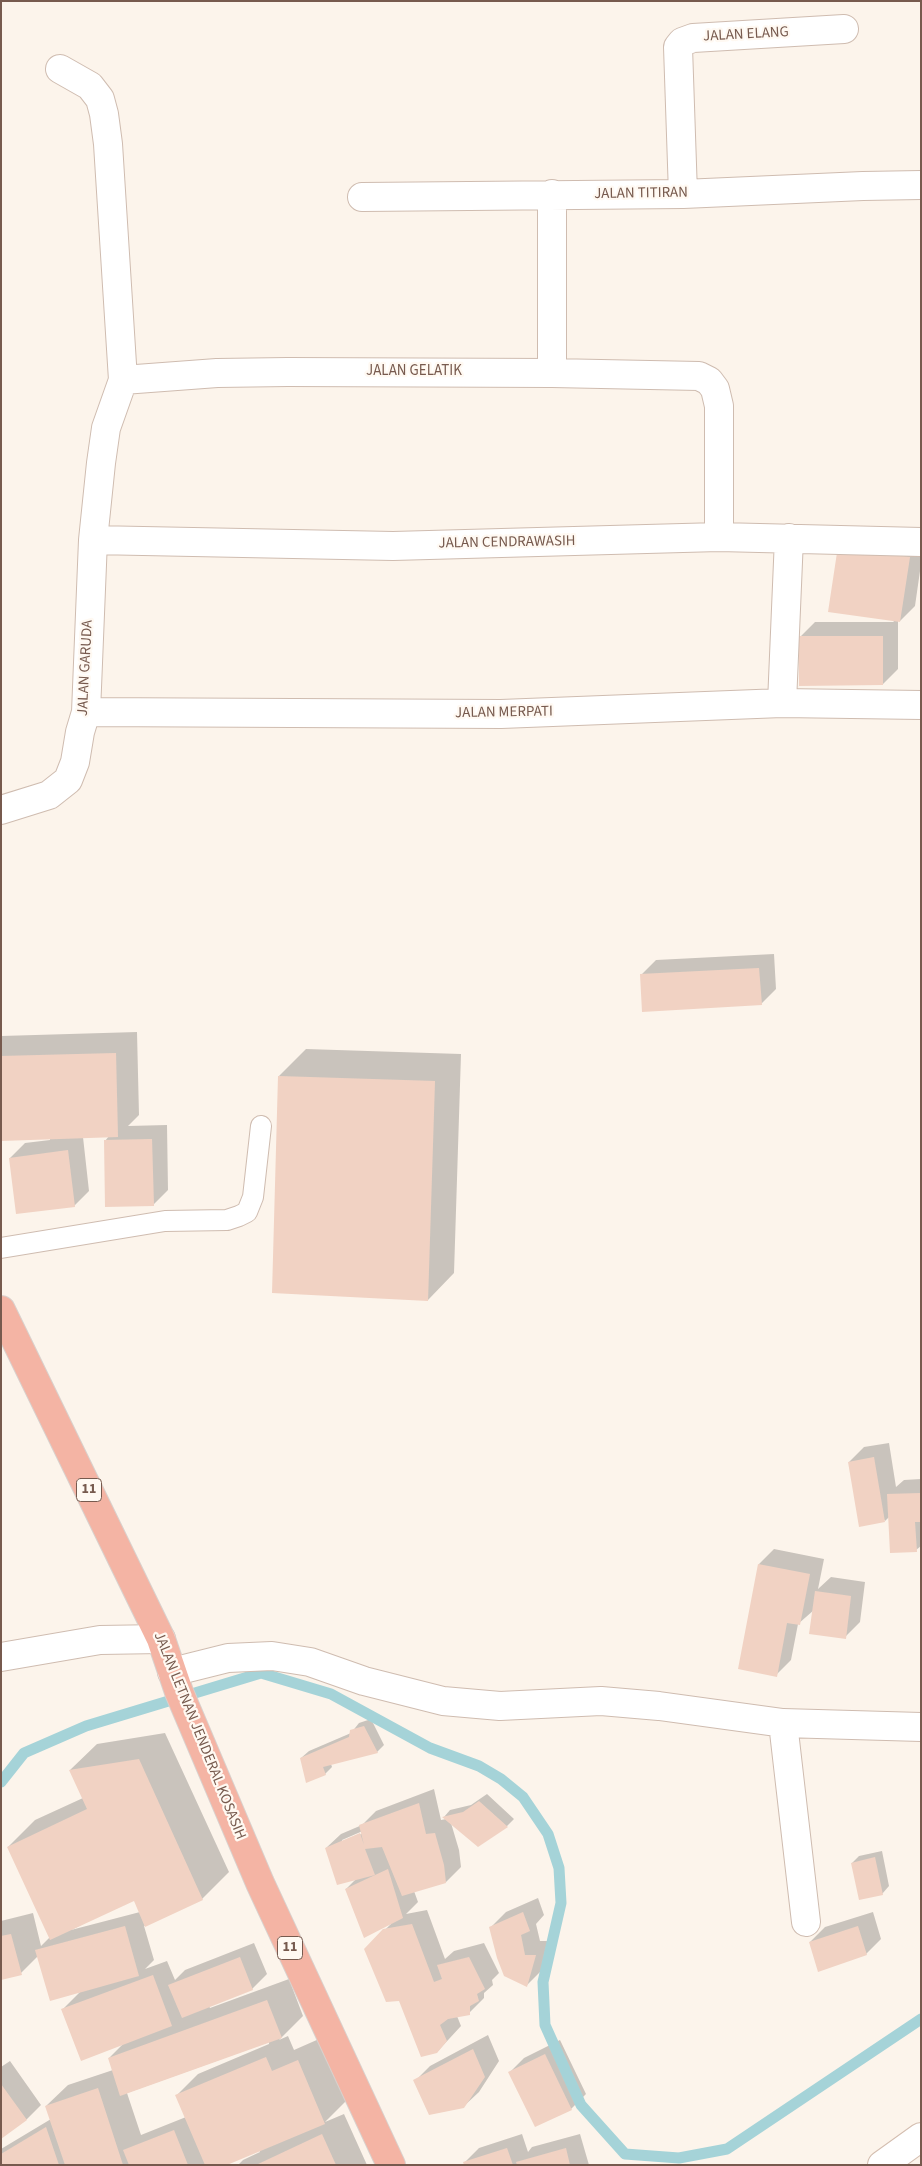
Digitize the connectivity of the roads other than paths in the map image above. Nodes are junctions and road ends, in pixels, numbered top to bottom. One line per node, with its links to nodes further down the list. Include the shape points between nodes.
1 (844, 29): 5 (street, JALAN ELANG, via 693,38 682,42 678,47)
2 (60, 70): 8 (street, via 90,86 100,99 104,114)
3 (921, 185): 5 (street, JALAN TITIRAN)
4 (552, 194): 5 (street, JALAN TITIRAN); 6 (street, JALAN TITIRAN); 7 (street)
5 (683, 194)
6 (362, 197)
7 (552, 373): 8 (street, JALAN GELATIK, via 217,373); 9 (street, JALAN GELATIK, via 700,376 708,381 715,389 719,406)
8 (124, 380): 11 (street, via 106,428)
9 (719, 537): 10 (street, JALAN CENDRAWASIH); 11 (street, JALAN CENDRAWASIH, via 393,546)
10 (789, 538): 12 (street, JALAN CENDRAWASIH); 13 (street)
11 (93, 540): 15 (street, JALAN GARUDA)
12 (921, 542)
13 (782, 703): 14 (street, JALAN MERPATI); 15 (street, JALAN MERPATI, via 500,714)
14 (921, 705)
15 (86, 712): 16 (street, JALAN GARUDA, via 68,780 49,795)
16 (1, 810)
17 (261, 1126): 18 (lane, via 253,1197 247,1212 239,1216 227,1220 164,1221)
18 (1, 1248)
19 (1, 1310): 20 (highway, JALAN LETNAN JENDERAL KOSASIH / 11)
20 (160, 1639): 21 (street, via 100,1640); 22 (highway, JALAN LETNAN JENDERAL KOSASIH / 11)
21 (1, 1657)
22 (176, 1682): 23 (street, via 228,1658 272,1656 310,1662 364,1681 443,1701 500,1706 601,1701); 27 (highway, JALAN LETNAN JENDERAL KOSASIH / 11, via 260,1884)
23 (783, 1723): 24 (street); 25 (street)
24 (921, 1726)
25 (806, 1922)
26 (921, 2137): 28 (street)
27 (391, 2165)
28 (882, 2165)

